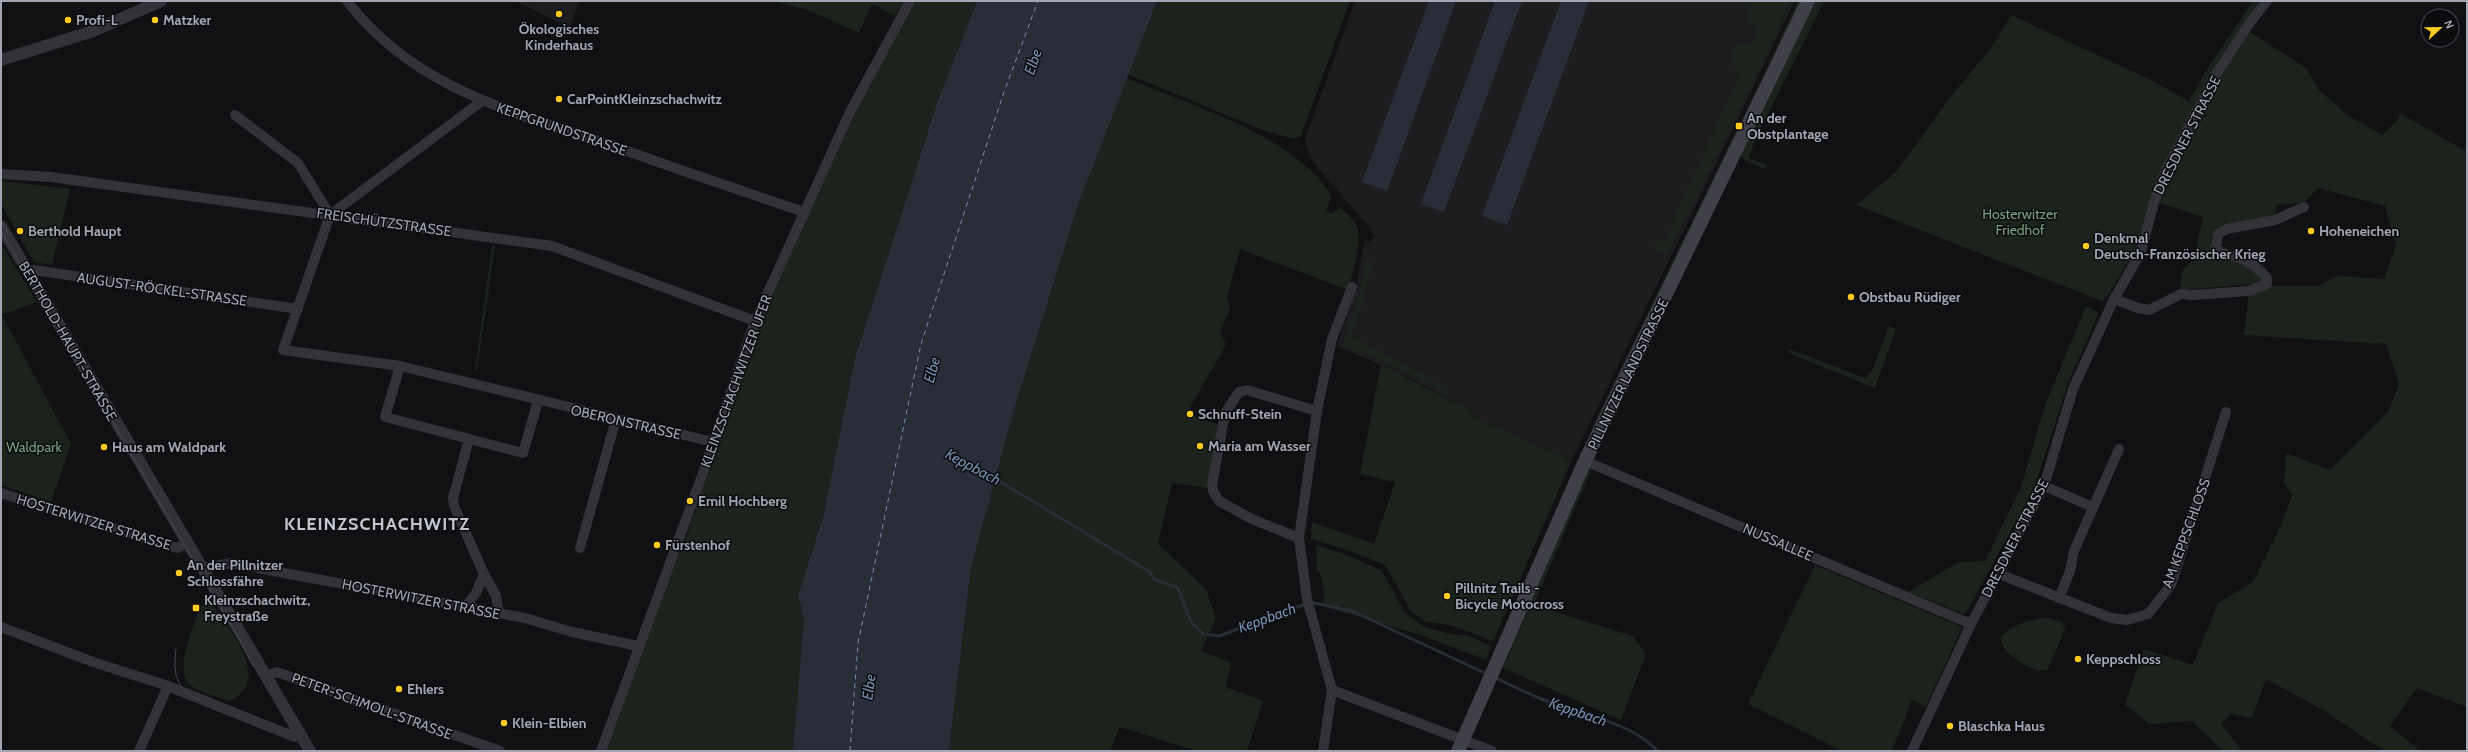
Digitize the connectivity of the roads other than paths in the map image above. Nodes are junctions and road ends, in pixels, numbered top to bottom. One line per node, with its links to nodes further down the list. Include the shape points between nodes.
1 (161, 1): 6 (street, via 93,31)
2 (347, 1): 7 (street, KEPPGRUNDSTRASSE, via 376,35 410,63)
3 (910, 1): 11 (street, KLEINZSCHACHWITZER UFER, via 867,76)
4 (1808, 1): 27 (main road, PILLNITZER LANDSTRASSE)
5 (2267, 1): 16 (street, DRESDNER STRASSE, via 2217,73 2166,170 2154,202 2141,252)
6 (1, 60)
7 (482, 101): 11 (street, KEPPGRUNDSTRASSE); 12 (street)
8 (235, 114): 12 (street, via 298,162)
9 (1, 174): 12 (street, FREISCHÜTZSTRASSE, via 51,177)
10 (2304, 207): 16 (street, via 2276,220 2227,229 2218,234 2216,248 2222,253 2241,258 2257,267 2267,278 2267,284 2263,286 2249,291 2181,294 2149,310)
11 (804, 212): 18 (street, KLEINZSCHACHWITZER UFER)
12 (330, 214): 17 (street); 18 (street, FREISCHÜTZSTRASSE, via 552,246)
13 (1, 226): 14 (street, BERTHOLD-HAUPT-STRASSE)
14 (28, 274): 17 (street, AUGUST-RÖCKEL-STRASSE, via 34,270); 32 (street, BERTHOLD-HAUPT-STRASSE)
15 (1352, 287): 21 (street, via 1332,339)
16 (2114, 298): 28 (street, DRESDNER STRASSE, via 2072,389)
17 (298, 308): 19 (street, OBERONSTRASSE, via 283,350)
18 (755, 321): 25 (street, KLEINZSCHACHWITZER UFER)
19 (400, 366): 20 (street, OBERONSTRASSE); 24 (street, via 385,417)
20 (538, 401): 23 (street, OBERONSTRASSE); 24 (street, via 523,453)
21 (1317, 411): 31 (street); 31 (street, via 1247,390 1239,392 1225,413 1212,484 1219,501 1252,519)
22 (2226, 412): 37 (street, AM KEPPSCHLOSS, via 2171,585 2157,604 2148,614 2127,620 2111,618)
23 (616, 419): 25 (street, OBERONSTRASSE); 33 (street)
24 (469, 439): 35 (street, via 453,498 454,506)
25 (714, 442): 42 (street, KLEINZSCHACHWITZER UFER)
26 (2119, 449): 30 (street)
27 (1585, 461): 40 (street, NUSSALLEE); 47 (main road, PILLNITZER LANDSTRASSE)
28 (2044, 486): 30 (street); 36 (street, DRESDNER STRASSE)
29 (1, 493): 32 (street, HOSTERWITZER STRASSE, via 175,547)
30 (2093, 507): 37 (street, via 2074,551 2070,571)
31 (1299, 538): 45 (street, via 1308,604)
32 (187, 543): 34 (street, BERTHOLD-HAUPT-STRASSE)
33 (580, 548)
34 (202, 568): 38 (street, HOSTERWITZER STRASSE, via 231,563); 43 (street, BERTHOLD-HAUPT-STRASSE)
35 (484, 574): 38 (street, via 476,593); 39 (street, via 496,596)
36 (1999, 574): 37 (street, AM KEPPSCHLOSS); 40 (street, DRESDNER STRASSE)
37 (2059, 598)
38 (465, 608): 39 (street, HOSTERWITZER STRASSE)
39 (499, 614): 42 (street, HOSTERWITZER STRASSE)
40 (1971, 624): 53 (street, DRESDNER STRASSE)
41 (1, 627): 44 (street, via 92,662)
42 (638, 646): 50 (street, KLEINZSCHACHWITZER UFER)
43 (266, 676): 46 (street, BERTHOLD-HAUPT-STRASSE); 49 (street, PETER-SCHMOLL-STRASSE, via 277,672)
44 (168, 686): 46 (street); 48 (street)
45 (1332, 690): 47 (street); 51 (street)
46 (303, 742)
47 (1461, 746): 52 (street)
48 (139, 751)
49 (500, 751)
50 (601, 751)
51 (1323, 751)
52 (1492, 751)
53 (1912, 751)

